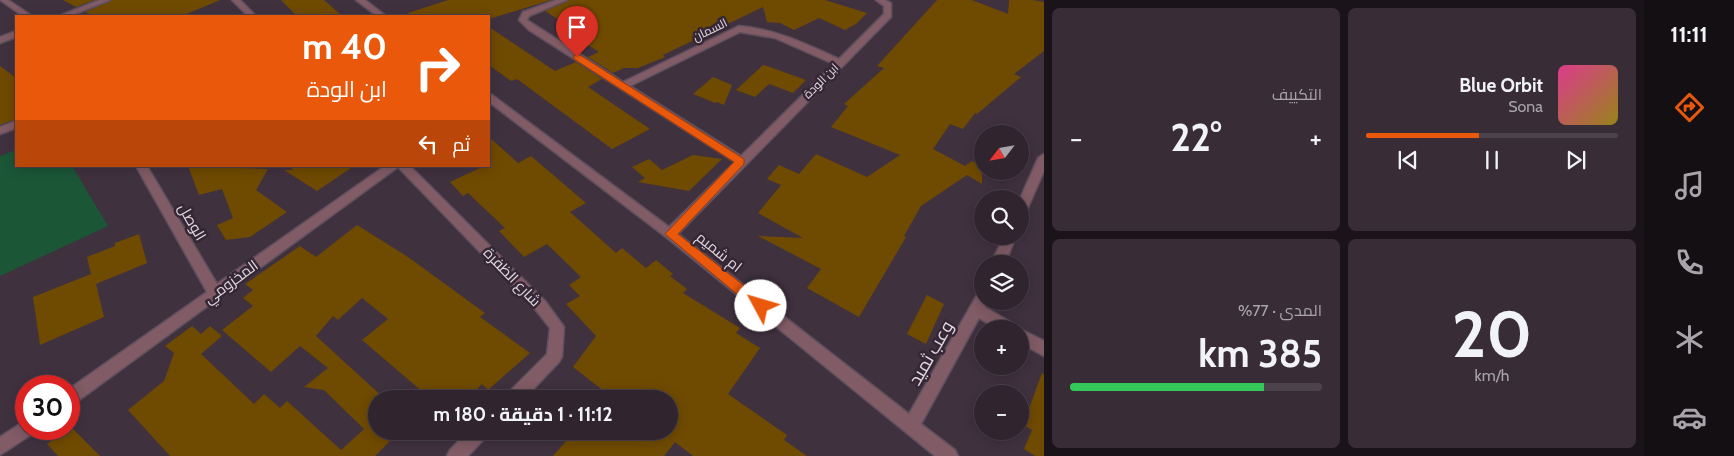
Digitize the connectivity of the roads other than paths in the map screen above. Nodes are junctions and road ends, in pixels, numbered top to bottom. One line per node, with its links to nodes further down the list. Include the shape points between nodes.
1 (3, 0): 7 (street)
2 (106, 0): 8 (street)
3 (236, 0): 9 (street)
4 (360, 0): 10 (street)
5 (562, 0): 14 (street, via 526,14 523,20)
6 (880, 0): 13 (street, ابن الودة, via 888,5 888,15)
7 (26, 15)
8 (66, 15)
9 (251, 15)
10 (381, 15)
11 (15, 34): 12 (street)
12 (0, 40)
13 (840, 63): 14 (street, السمان, via 772,34 739,29); 18 (street, ابن الودة)
14 (622, 86): 18 (street)
15 (490, 97): 24 (street, ام شميم)
16 (15, 124): 17 (street)
17 (0, 131)
18 (741, 161): 24 (street, ابن الودة)
19 (1042, 166): 23 (street)
20 (142, 167): 25 (street, الوصل)
21 (391, 167): 25 (street, المخزومي)
22 (404, 167): 32 (street, شارع الظفرة, via 540,305 557,327 554,357)
23 (1029, 193)
24 (670, 234): 33 (street, ام شميم)
25 (215, 293): 31 (street, المخزومي)
26 (977, 310): 33 (street, وعب ثميد)
27 (987, 310): 28 (street)
28 (999, 320)
29 (1029, 340): 30 (street)
30 (1044, 349)
31 (80, 390)
32 (522, 390)
33 (911, 426): 38 (street, ام شميم)
34 (15, 436): 36 (street)
35 (471, 440): 37 (street)
36 (0, 447)
37 (456, 456)
38 (949, 456)

